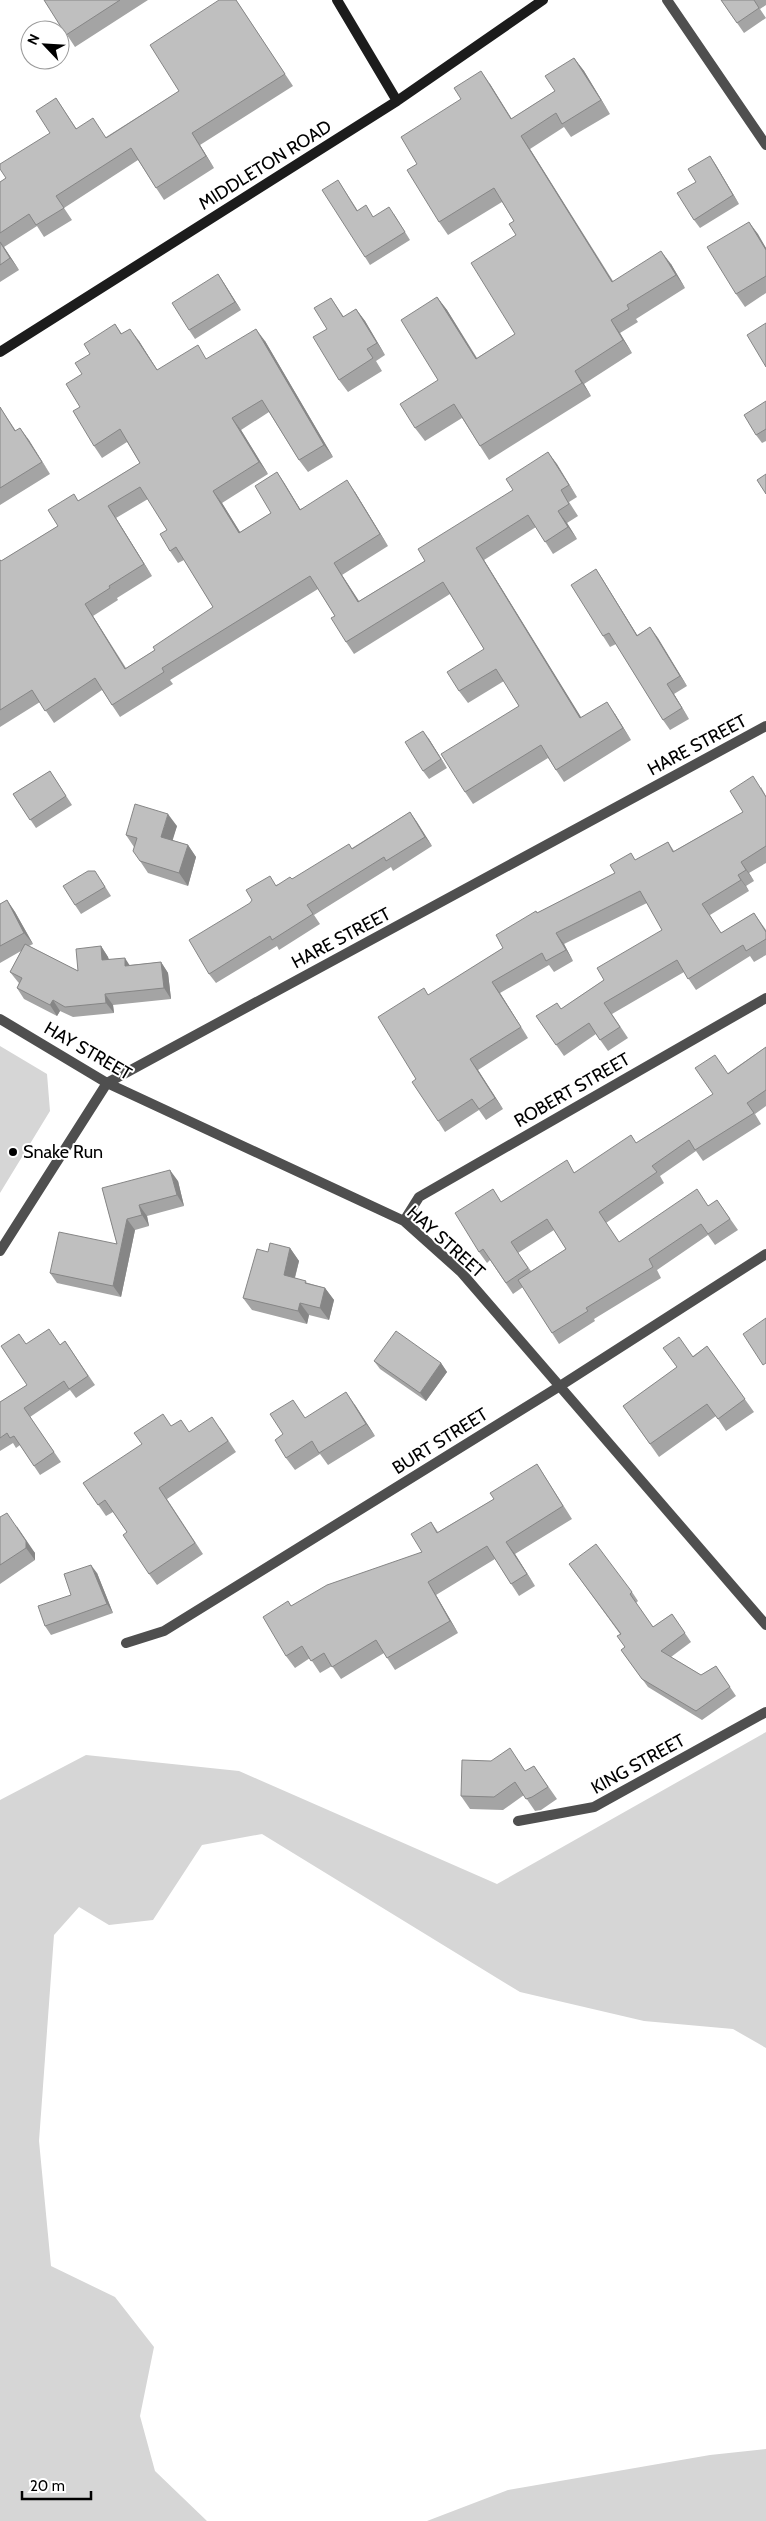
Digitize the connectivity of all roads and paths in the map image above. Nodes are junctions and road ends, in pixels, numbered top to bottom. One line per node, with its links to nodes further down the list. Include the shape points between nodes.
1 (337, 0): 4 (main road)
2 (543, 0): 4 (main road, MIDDLETON ROAD)
3 (667, 0): 5 (street)
4 (398, 101): 6 (main road, MIDDLETON ROAD)
5 (766, 146)
6 (0, 352)
7 (766, 726): 10 (street, HARE STREET)
8 (766, 998): 11 (street, ROBERT STREET, via 419,1197)
9 (0, 1019): 10 (street, HAY STREET)
10 (107, 1083): 11 (street, HAY STREET); 12 (street, HARE STREET)
11 (404, 1221): 14 (street, HAY STREET, via 461,1272)
12 (0, 1251)
13 (766, 1254): 14 (street, BURT STREET)
14 (560, 1386): 15 (street, HAY STREET); 16 (street, BURT STREET, via 164,1631)
15 (766, 1625)
16 (126, 1643)
17 (766, 1712): 18 (street, KING STREET, via 594,1807)
18 (518, 1821)

